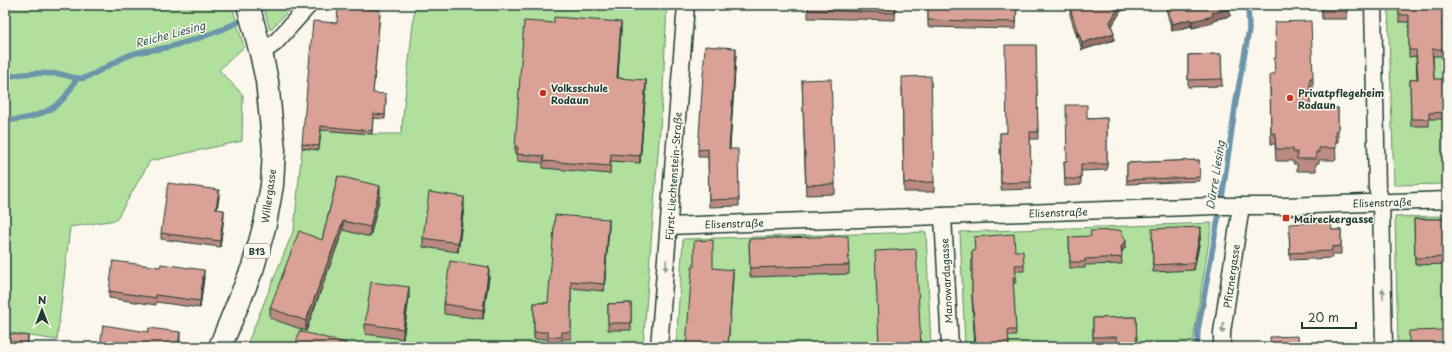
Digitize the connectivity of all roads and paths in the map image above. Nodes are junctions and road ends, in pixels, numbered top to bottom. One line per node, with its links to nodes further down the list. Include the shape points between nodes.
1 (248, 5): 5 (main road, B13)
2 (309, 5): 5 (street, via 275,43)
3 (686, 5): 10 (street, Fürst-Liechtenstein-Straße)
4 (1373, 5): 7 (street, via 1378,188)
5 (259, 46): 11 (main road, Willergasse / B13, via 267,81 274,150 272,185 253,267)
6 (1447, 200): 7 (street, Elisenstraße)
7 (1381, 201): 8 (street, Elisenstraße); 15 (street, one-way to 7)
8 (1228, 206): 9 (street, Elisenstraße); 14 (street, Pfitznergasse, one-way to 14)
9 (943, 216): 10 (street, Elisenstraße); 13 (street, Manowardagasse)
10 (669, 226): 12 (street, Fürst-Liechtenstein-Straße, one-way to 12)
11 (220, 347)
12 (659, 347)
13 (950, 347)
14 (1222, 347)
15 (1384, 347)

